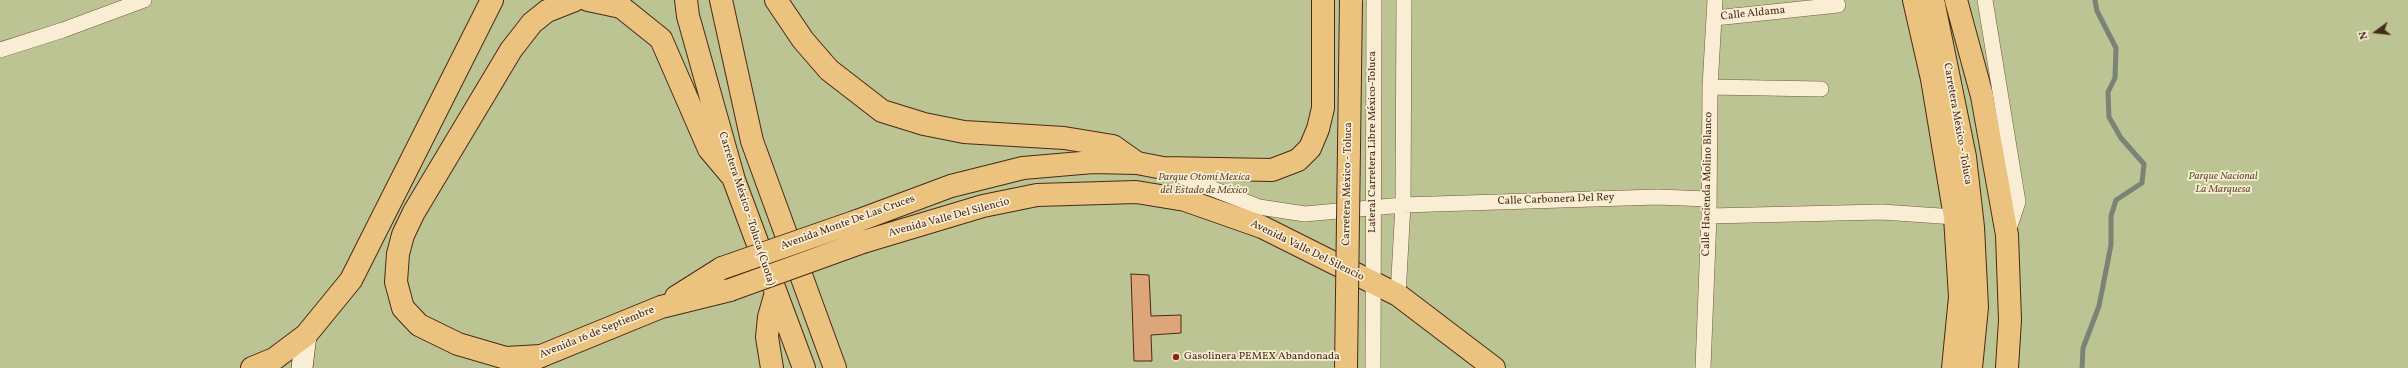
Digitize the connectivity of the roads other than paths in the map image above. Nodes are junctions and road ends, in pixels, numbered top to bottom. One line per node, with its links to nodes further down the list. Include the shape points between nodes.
1 (144, 0): 19 (street)
2 (492, 0): 37 (main road, via 352,280)
3 (575, 0): 38 (main road, via 547,11 532,23 511,50 414,212 403,235 398,254 396,282 403,308 419,325 458,344 506,358)
4 (588, 0): 24 (main road, via 621,7 661,39 709,149)
5 (686, 0): 24 (main road, Carretera México - Toluca (Cuota), via 688,16)
6 (721, 0): 44 (main road, via 752,142)
7 (776, 0): 22 (main road, via 803,40 829,70 882,111 924,124 964,132 1064,138 1113,146)
8 (1323, 0): 23 (main road, Avenida Monte De Las Cruces, via 1323,108 1310,148 1298,160 1272,170)
9 (1351, 0): 45 (main road, Carretera México - Toluca, bridge)
10 (1374, 0): 28 (street, Lateral Carretera Libre México-Toluca)
11 (1404, 0): 27 (street)
12 (1715, 0): 18 (street, Calle Hacienda Molino Blanco)
13 (1914, 0): 30 (main road, via 1932,80)
14 (1933, 0): 50 (main road, Carretera México - Toluca, via 1965,157 1973,227 1977,307)
15 (1956, 0): 31 (main road, via 1982,96)
16 (1985, 0): 31 (street, via 2018,202)
17 (1838, 5): 18 (street, Calle Aldama)
18 (1715, 18): 20 (street, Calle Hacienda Molino Blanco)
19 (0, 50)
20 (1710, 87): 21 (street); 26 (street, Calle Hacienda Molino Blanco)
21 (1822, 88)
22 (1137, 164): 23 (main road, Avenida Monte De Las Cruces); 25 (main road); 36 (main road, Avenida Monte De Las Cruces, bridge, via 1093,162 1023,168 951,186 722,268)
23 (1163, 168): 28 (street, Calle Carbonera Del Rey, via 1258,207 1305,214)
24 (734, 180): 34 (main road, Carretera México - Toluca (Cuota))
25 (1136, 192): 32 (main road, Avenida Valle Del Silencio, via 1037,195 983,206); 33 (main road, Avenida Valle Del Silencio, via 1185,200 1262,227)
26 (1709, 199): 27 (street, Calle Carbonera Del Rey, via 1657,197); 29 (street, Calle Hacienda Molino Blanco)
27 (1403, 205): 28 (street, Calle Carbonera Del Rey); 35 (street)
28 (1372, 208): 33 (street, Lateral Carretera Libre México-Toluca)
29 (1709, 216): 30 (street, via 1882,212); 48 (street, Calle Hacienda Molino Blanco)
30 (1955, 217): 49 (main road, via 1960,297)
31 (2007, 235): 51 (main road, via 2010,320)
32 (863, 242): 36 (main road, Avenida Monte De Las Cruces, bridge, via 730,290)
33 (1374, 284): 35 (main road, Avenida Valle Del Silencio); 46 (street, Lateral Carretera Libre México-Toluca)
34 (775, 296): 42 (main road, via 767,337); 43 (main road, Carretera México - Toluca (Cuota))
35 (1398, 296): 47 (main road, Avenida Valle Del Silencio)
36 (660, 307): 38 (main road, Avenida 16 de Septiembre)
37 (306, 335): 39 (main road, via 274,360); 40 (main road)
38 (532, 362): 41 (main road, Avenida 16 de Septiembre)
39 (252, 368)
40 (302, 368)
41 (512, 368)
42 (772, 368)
43 (804, 368)
44 (835, 368)
45 (1346, 368)
46 (1373, 368)
47 (1494, 368)
48 (1704, 368)
49 (1953, 368)
50 (1971, 368)
51 (2006, 368)

